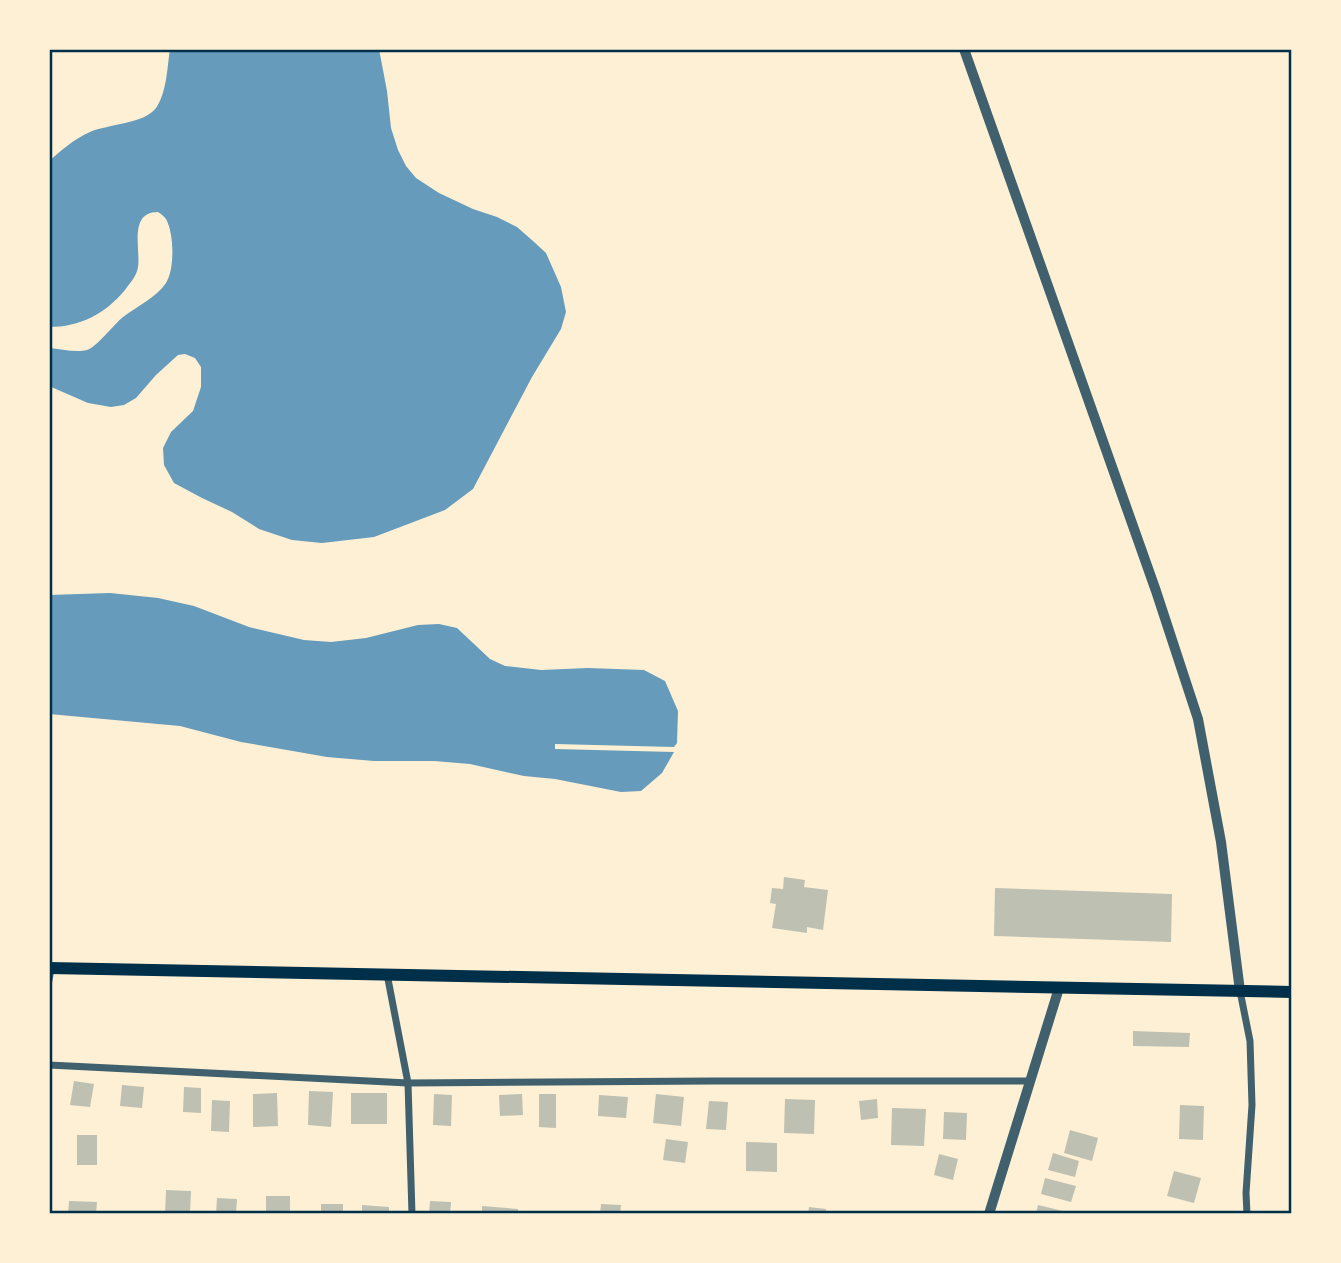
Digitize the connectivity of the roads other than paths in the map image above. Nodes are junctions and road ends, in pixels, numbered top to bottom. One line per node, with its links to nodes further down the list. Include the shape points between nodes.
1 (964, 49): 5 (street, via 1198,719 1221,842)
2 (50, 972): 3 (main road)
3 (387, 974): 4 (main road); 9 (street)
4 (1059, 988): 5 (main road); 8 (street)
5 (1240, 991): 6 (main road); 12 (street, via 1250,1041)
6 (1292, 992)
7 (49, 1065): 9 (street)
8 (1030, 1081): 9 (street); 11 (street)
9 (408, 1083): 10 (street)
10 (412, 1214)
11 (989, 1214)
12 (1247, 1214)

